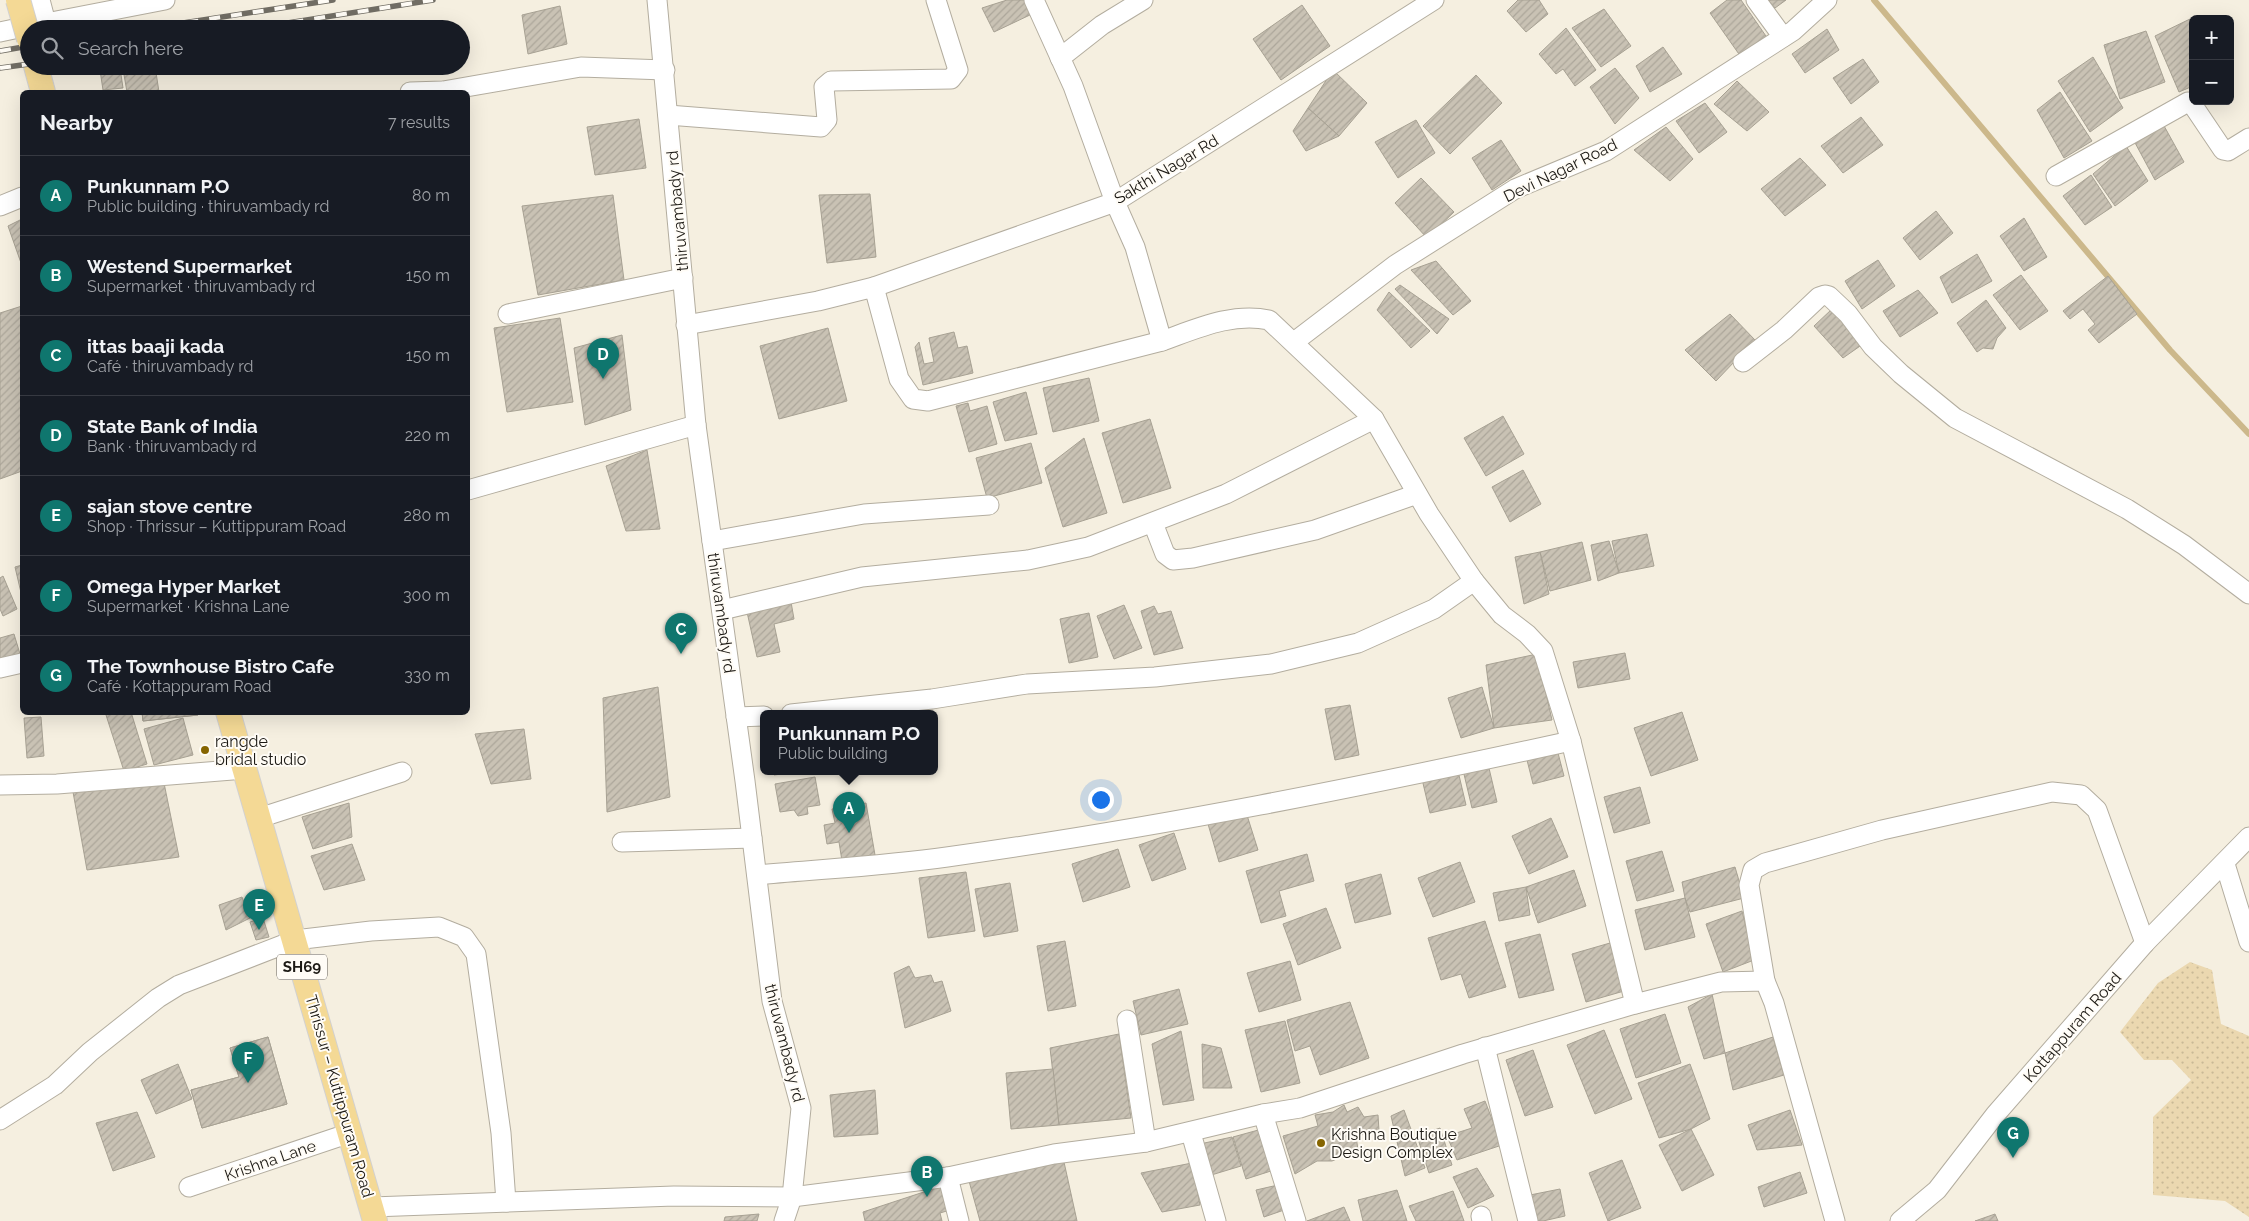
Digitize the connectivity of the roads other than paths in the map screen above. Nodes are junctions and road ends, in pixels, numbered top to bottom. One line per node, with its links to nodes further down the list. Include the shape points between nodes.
1 (18, 0): 11 (main road, bridge)
2 (40, 0): 12 (street)
3 (165, 0): 13 (street)
4 (658, 0): 18 (street, thiruvambady rd)
5 (936, 0): 22 (street, via 958,70 951,79 831,81 824,87 827,120 821,127)
6 (1034, 0): 17 (street)
7 (1143, 0): 17 (street, via 1102,25)
8 (1434, 0): 26 (street, Sakthi Nagar Rd)
9 (1756, 0): 16 (street)
10 (1826, 0): 16 (street, Devi Nagar Road)
11 (24, 20)
12 (45, 20)
13 (62, 20)
14 (20, 28): 15 (street)
15 (0, 32)
16 (1783, 37): 33 (street, Devi Nagar Road, via 1606,151 1515,189 1395,265)
17 (1060, 58): 26 (street)
18 (665, 70): 21 (street, via 581,67); 22 (street, thiruvambady rd)
19 (38, 75): 20 (main road)
20 (42, 90)
21 (443, 90)
22 (668, 115): 28 (street, thiruvambady rd)
23 (2249, 138): 24 (street, via 2228,151 2223,150 2188,102)
24 (2056, 176)
25 (20, 197): 27 (street)
26 (1115, 202): 29 (street, Sakthi Nagar Rd); 32 (street, via 1135,248)
27 (0, 206)
28 (683, 278): 30 (street); 31 (street, thiruvambady rd)
29 (874, 288): 31 (street, Sakthi Nagar Rd); 32 (street, via 899,379 913,399 928,401)
30 (508, 314)
31 (686, 325): 36 (street, thiruvambady rd)
32 (1162, 341): 33 (street, via 1226,320 1254,316 1269,320)
33 (1294, 342): 35 (street)
34 (1743, 362): 43 (street, via 1819,297 1829,296 1901,374 1956,418 2127,508 2184,545)
35 (1374, 419): 38 (street); 40 (street, via 1226,494)
36 (696, 425): 37 (street); 41 (street, thiruvambady rd)
37 (470, 489)
38 (1417, 494): 40 (street, via 1316,530 1193,558 1173,560 1165,554); 42 (street)
39 (989, 505): 41 (street, via 864,514)
40 (1152, 523): 44 (street, via 1088,547 1028,560 862,577)
41 (712, 541): 44 (street, thiruvambady rd)
42 (1474, 581): 47 (street, via 1434,610 1358,643 1270,664 1155,677 1027,684 932,699); 51 (street, via 1502,616 1527,634 1543,651)
43 (2249, 594)
44 (722, 610): 50 (street, thiruvambady rd)
45 (20, 663): 46 (street)
46 (0, 668)
47 (829, 710)
48 (229, 715): 52 (main road, Thrissur – Kuttippuram Road / SH69)
49 (760, 716): 50 (street)
50 (736, 717): 57 (street, thiruvambady rd)
51 (1571, 741): 60 (street, via 1322,794 946,858); 65 (street)
52 (245, 769): 54 (street); 55 (main road, Thrissur – Kuttippuram Road / SH69)
53 (402, 772): 55 (street)
54 (0, 786)
55 (259, 818): 61 (main road, Thrissur – Kuttippuram Road / SH69)
56 (2249, 837): 59 (street, Kottappuram Road)
57 (752, 838): 58 (street); 60 (street, thiruvambady rd)
58 (622, 842)
59 (2225, 864): 62 (street); 63 (street, Kottappuram Road)
60 (757, 875): 75 (street, thiruvambady rd, via 772,1001 801,1108)
61 (295, 940): 69 (street, via 179,985 90,1052 55,1085); 71 (main road, Thrissur – Kuttippuram Road / SH69); 76 (street, via 439,927 464,936 476,954 501,1133)
62 (2249, 942)
63 (2144, 943): 64 (street, via 2097,810 2082,795 2052,792 1882,830 1765,863 1753,870 1749,885); 84 (street, Kottappuram Road, via 1995,1115 1937,1190)
64 (1764, 981): 65 (street, via 1722,982); 83 (street, via 1774,1003)
65 (1635, 1004): 67 (street)
66 (1127, 1020): 72 (street)
67 (1485, 1047): 68 (street, via 1300,1108); 82 (street)
68 (1263, 1114): 70 (street); 81 (street)
69 (0, 1120)
70 (1191, 1132): 72 (street); 80 (street)
71 (350, 1133): 74 (street, Krishna Lane); 77 (main road, Thrissur – Kuttippuram Road / SH69)
72 (1146, 1142): 73 (street, via 1054,1154)
73 (948, 1177): 75 (street); 79 (street)
74 (189, 1188)
75 (792, 1197): 76 (street, via 674,1196); 78 (street, thiruvambady rd)
76 (506, 1202): 77 (street)
77 (373, 1214)
78 (784, 1221)
79 (959, 1221)
80 (1216, 1221)
81 (1296, 1221)
82 (1528, 1221)
83 (1835, 1221)
84 (1900, 1221)

